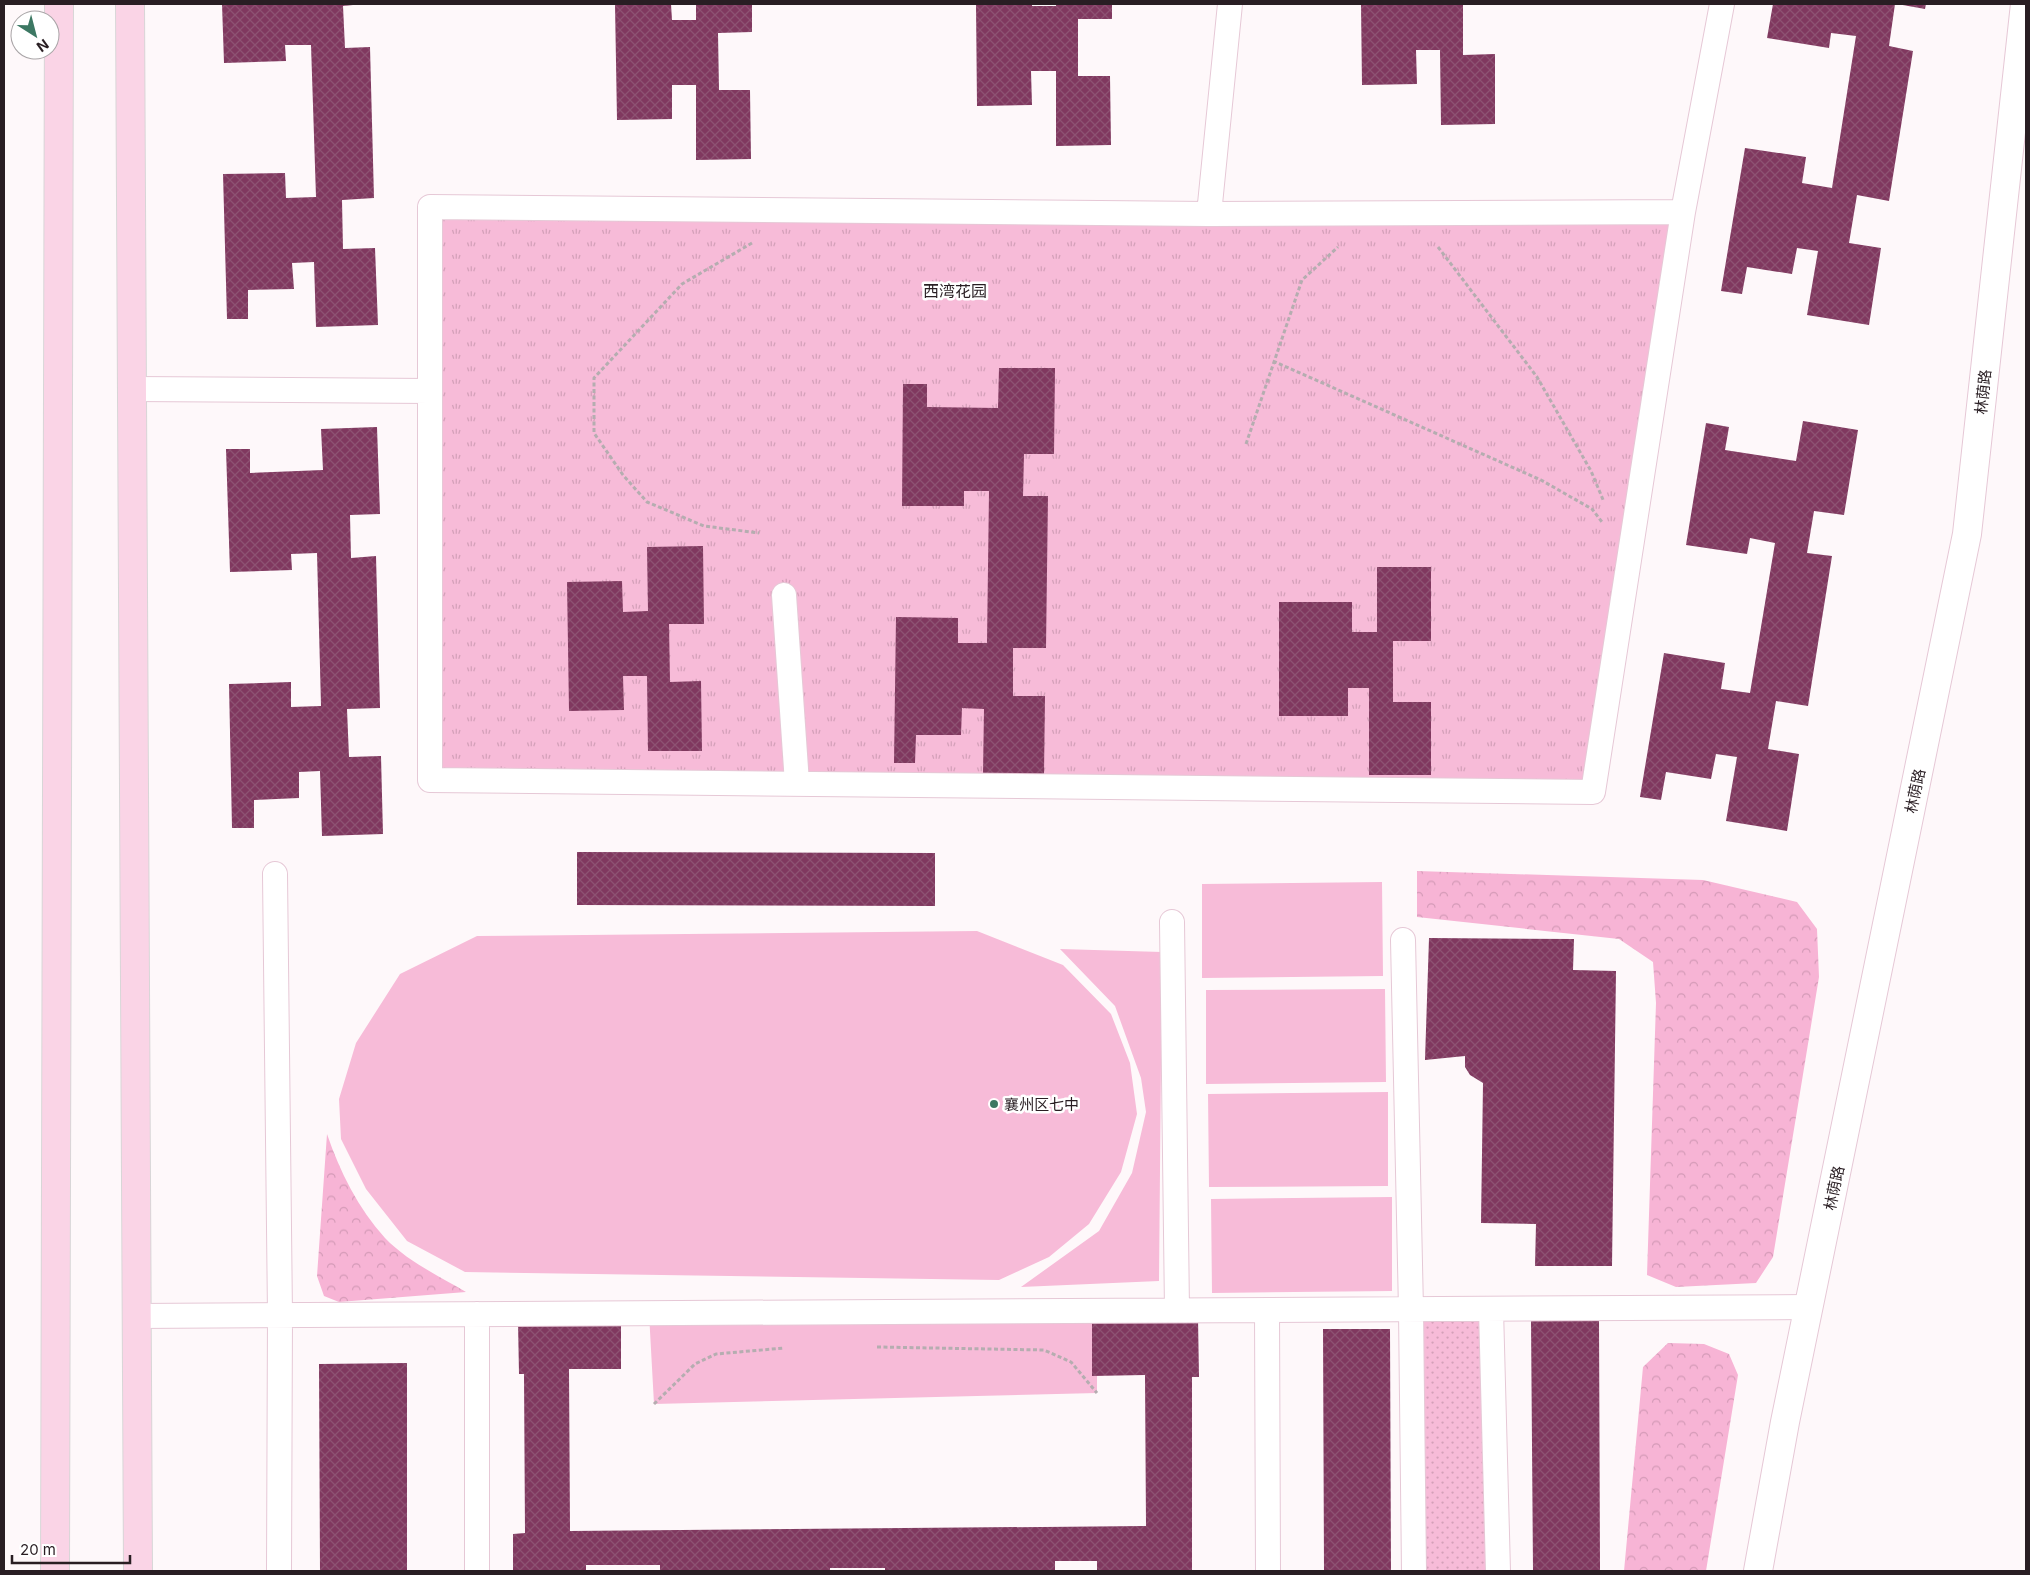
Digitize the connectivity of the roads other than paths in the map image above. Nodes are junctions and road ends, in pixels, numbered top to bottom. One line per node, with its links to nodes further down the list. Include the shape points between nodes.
1 (59, 4): 23 (main road)
2 (130, 4): 8 (main road)
3 (1230, 4): 7 (lane)
4 (1722, 4): 6 (lane)
5 (2025, 4): 15 (street, 林荫路, via 1967,534)
6 (1684, 212): 7 (lane); 11 (lane, via 1593,792)
7 (1209, 214): 9 (lane, via 430,207)
8 (132, 389): 9 (lane); 22 (main road)
9 (430, 391): 11 (lane, via 430,780)
10 (784, 595): 11 (lane)
11 (797, 784)
12 (275, 874): 21 (lane)
13 (1172, 922): 17 (lane)
14 (1403, 940): 19 (lane)
15 (1809, 1307): 16 (lane); 30 (street, 林荫路)
16 (1491, 1309): 19 (lane); 29 (lane)
17 (1177, 1310): 18 (lane); 20 (lane)
18 (1267, 1310): 19 (lane); 27 (lane)
19 (1411, 1310): 28 (lane)
20 (477, 1314): 21 (lane); 26 (lane)
21 (280, 1315): 22 (lane); 25 (lane)
22 (136, 1316): 24 (main road)
23 (55, 1571)
24 (138, 1571)
25 (279, 1571)
26 (477, 1571)
27 (1268, 1571)
28 (1414, 1571)
29 (1498, 1571)
30 (1758, 1571)

